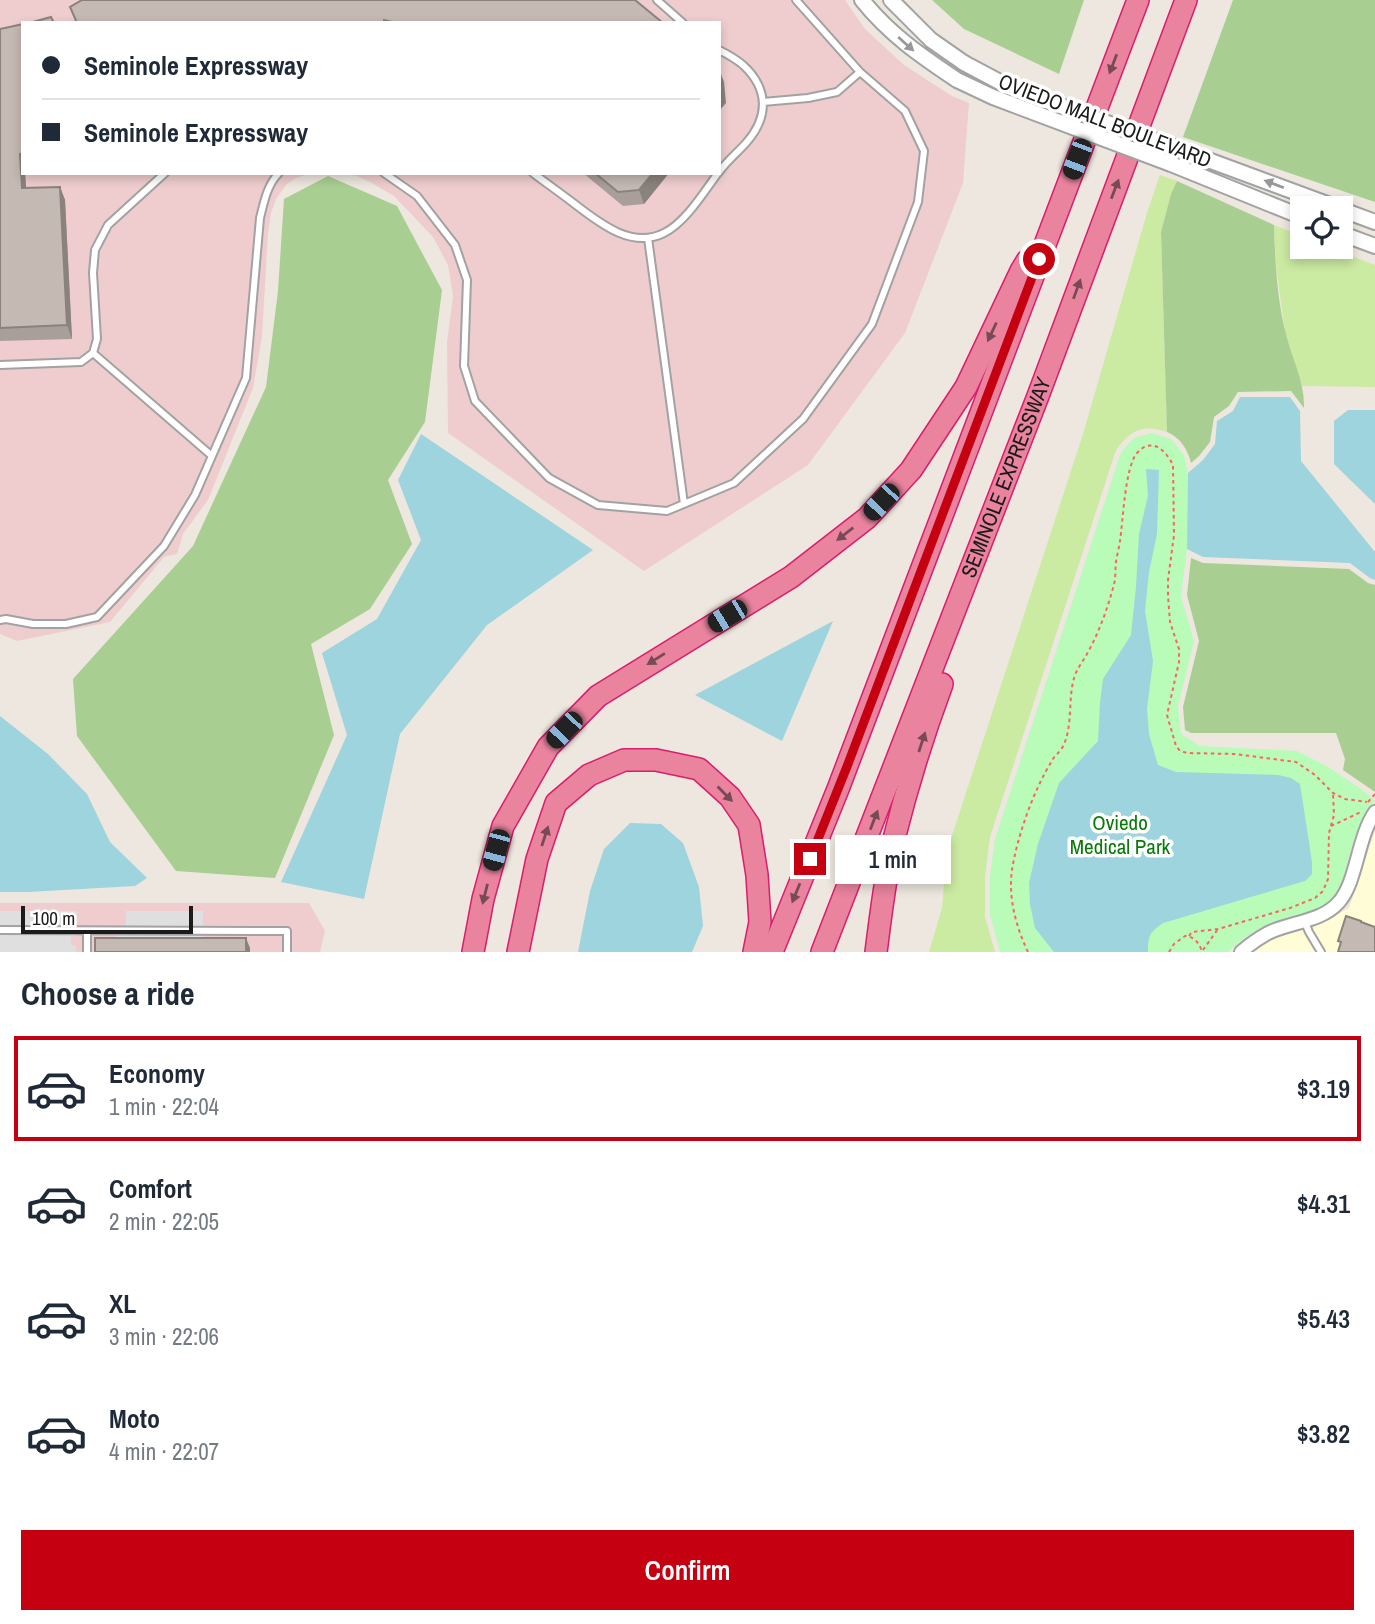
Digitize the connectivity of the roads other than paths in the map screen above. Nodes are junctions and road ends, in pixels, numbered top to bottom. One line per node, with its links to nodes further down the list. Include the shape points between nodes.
1 (657, 0): 7 (lane)
2 (796, 0): 9 (lane)
3 (862, 0): 18 (street, OVIEDO MALL BOULEVARD, one-way to 18, bridge, via 916,54 957,80)
4 (891, 0): 17 (street, OVIEDO MALL BOULEVARD, one-way to 4, bridge, via 1011,88 931,40)
5 (1138, 0): 24 (highway, one-way to 24, via 1056,212)
6 (1186, 0): 27 (highway, SEMINOLE EXPRESSWAY, one-way to 6)
7 (681, 21)
8 (721, 51): 10 (lane, via 742,64 759,84)
9 (860, 72): 10 (lane, via 837,92); 29 (lane, via 905,111 923,151 918,202 872,324 803,419 734,483)
10 (763, 102): 11 (lane, via 762,117 748,141)
11 (721, 170)
12 (163, 175): 25 (lane, via 108,225 95,250 97,340)
13 (277, 175): 28 (lane, via 265,195 260,218 246,378)
14 (387, 175): 29 (lane, via 416,197 455,245 467,280 464,366 475,401 549,478 598,505 667,511)
15 (536, 175): 22 (lane, via 606,227)
16 (717, 175): 22 (lane, via 683,218 665,233)
17 (1304, 196)
18 (1290, 212)
19 (1353, 214): 20 (street, OVIEDO MALL BOULEVARD)
20 (1375, 222)
21 (1353, 238): 23 (street)
22 (648, 239): 29 (lane)
23 (1375, 246)
24 (1026, 275): 38 (highway, one-way to 38, via 966,387 911,470 867,518 791,577 598,696 548,747 503,826); 41 (highway, one-way to 41, via 843,776)
25 (93, 353): 26 (lane, via 81,362); 28 (lane)
26 (0, 365)
27 (1038, 396): 42 (highway, SEMINOLE EXPRESSWAY, one-way to 27); 43 (highway, one-way to 27, via 887,876 910,778 1006,507)
28 (212, 456): 30 (lane, via 164,546 97,617 66,624)
29 (684, 504)
30 (2, 618)
31 (1371, 807): 32 (street, via 1340,902 1329,912)
32 (1304, 920): 35 (street, via 1269,933); 44 (lane)
33 (0, 930): 34 (lane)
34 (87, 931): 36 (lane); 37 (lane, via 287,931)
35 (1244, 951)
36 (87, 952)
37 (287, 952)
38 (473, 952)
39 (518, 952): 40 (highway, one-way to 40, via 537,859 555,803 589,775 624,760 656,760 699,769 730,797 749,825 760,922)
40 (754, 952)
41 (772, 952)
42 (822, 952)
43 (876, 952)
44 (1321, 952)

